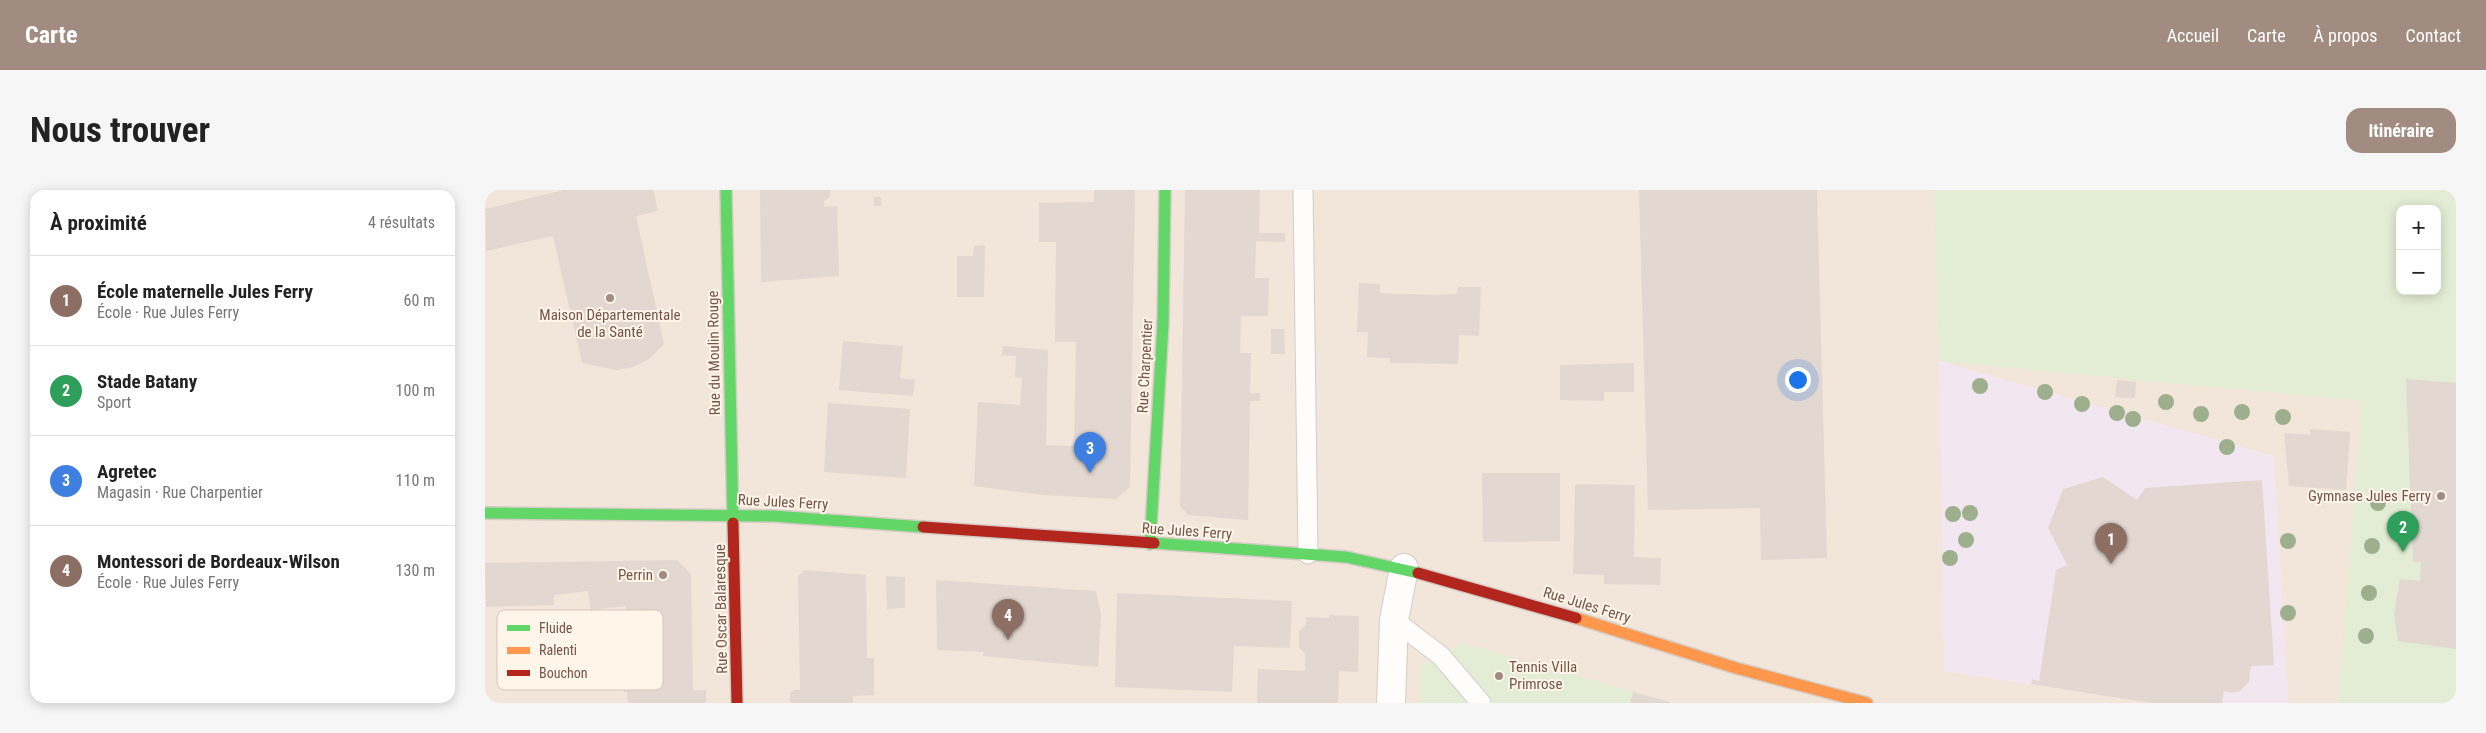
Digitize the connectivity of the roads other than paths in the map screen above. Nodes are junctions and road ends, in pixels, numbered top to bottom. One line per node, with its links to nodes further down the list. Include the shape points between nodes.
1 (726, 190): 5 (street, Rue du Moulin Rouge)
2 (1165, 190): 6 (street, Rue Charpentier, via 1163,324)
3 (1303, 190): 7 (lane)
4 (485, 513): 5 (street, Rue Jules Ferry)
5 (733, 514): 6 (street, Rue Jules Ferry); 10 (street, Rue Oscar Balaresque)
6 (1150, 544): 7 (street, Rue Jules Ferry)
7 (1308, 554): 8 (street, Rue Jules Ferry, via 1346,557)
8 (1404, 568): 9 (street); 13 (street, Rue Jules Ferry, via 1471,585 1807,689)
9 (1394, 620): 11 (street); 12 (lane, via 1441,656)
10 (737, 703)
11 (1391, 703)
12 (1481, 703)
13 (1867, 703)

